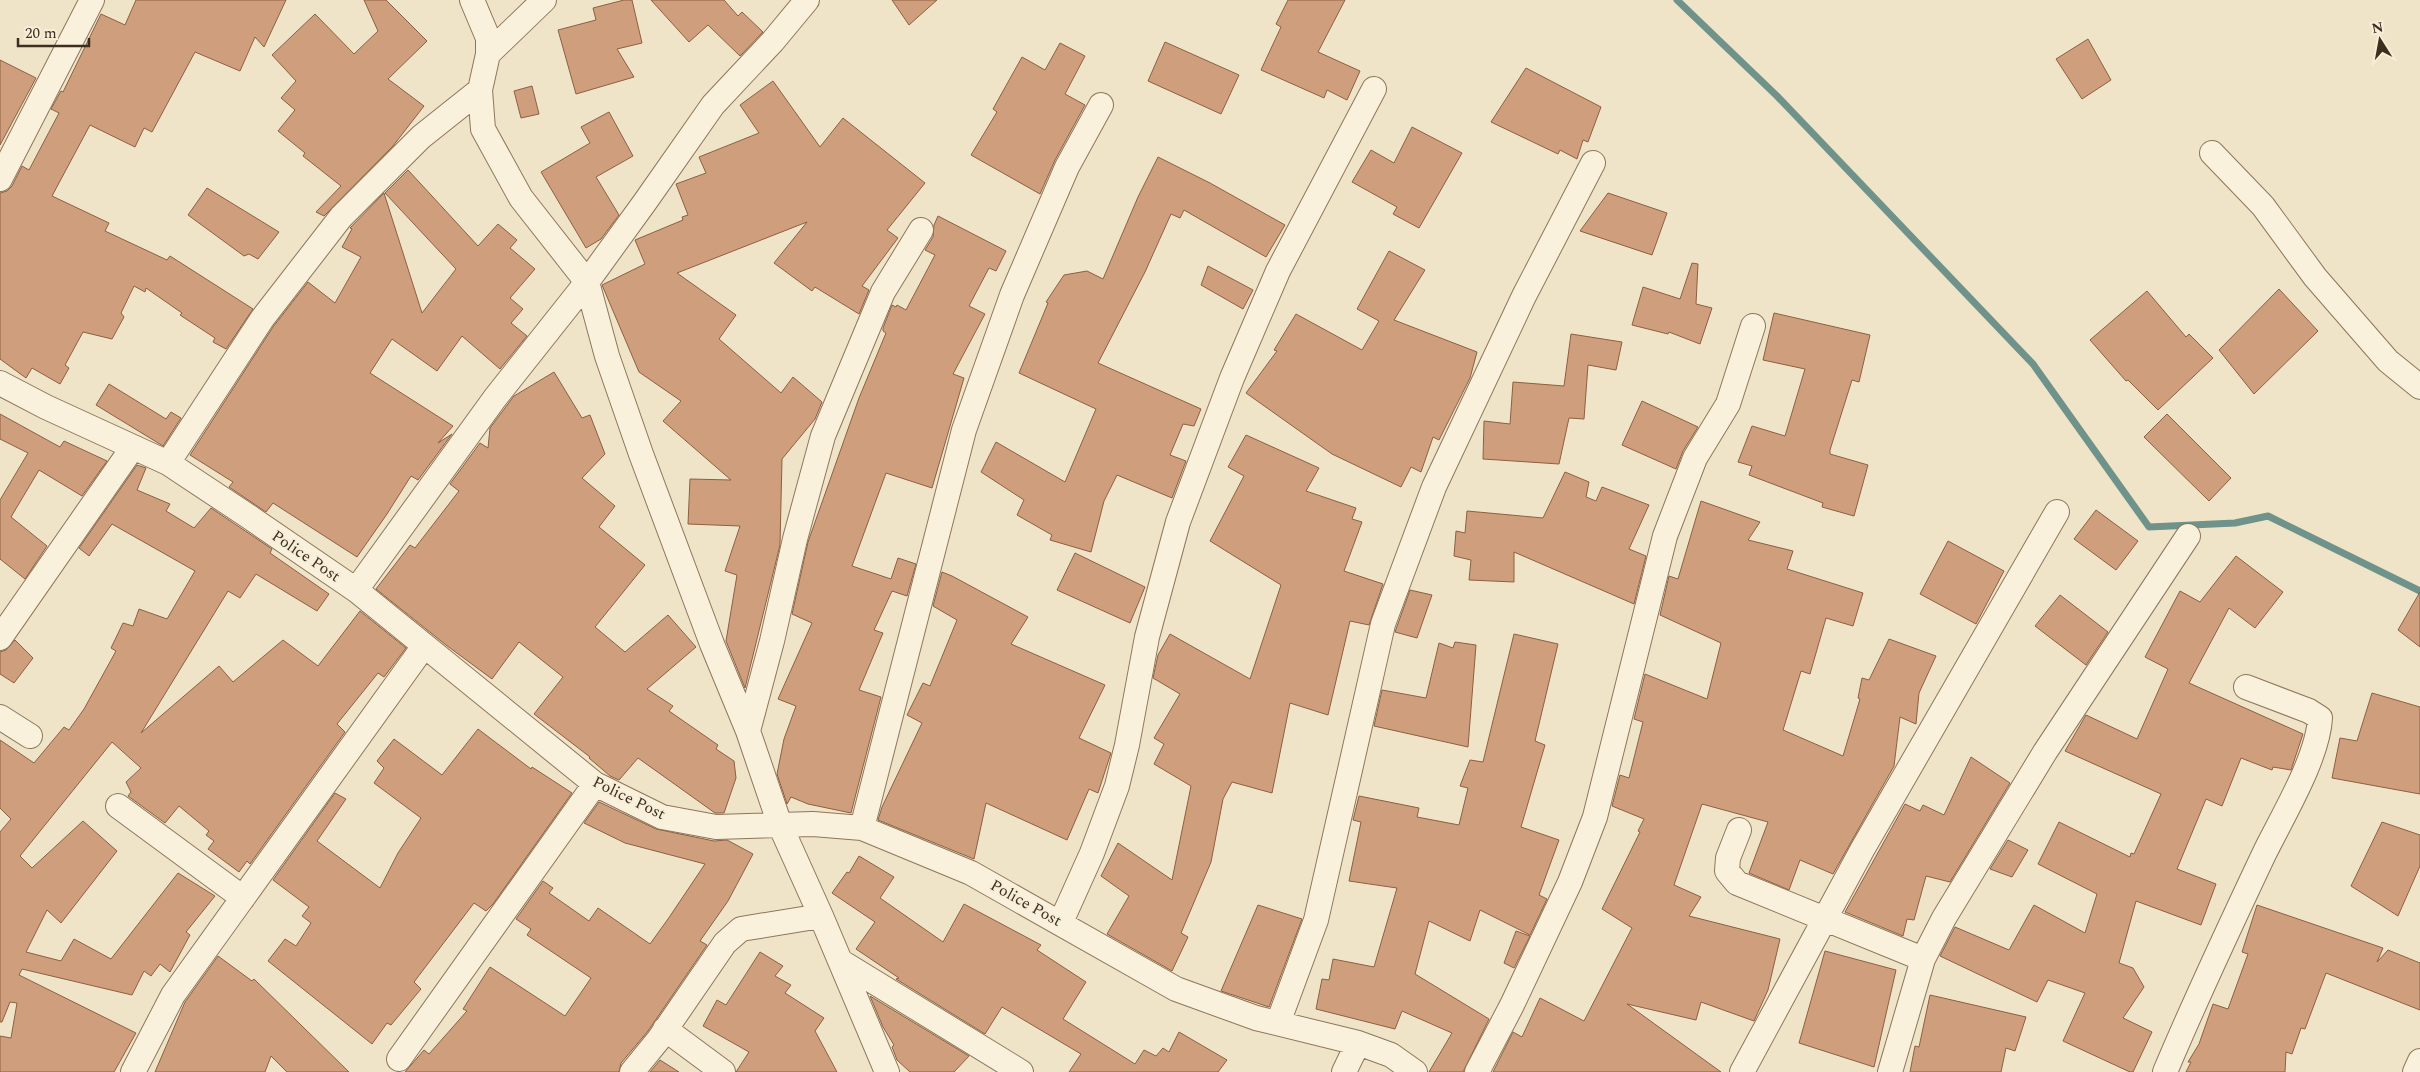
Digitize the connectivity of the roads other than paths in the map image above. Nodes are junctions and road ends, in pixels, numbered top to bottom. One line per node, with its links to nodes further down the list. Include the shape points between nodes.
1 (92, 0): 11 (street)
2 (472, 0): 5 (street, via 488,38)
3 (544, 0): 5 (street)
4 (807, 0): 13 (street, via 713,104)
5 (488, 54): 7 (street)
6 (1374, 89): 36 (street, via 1278,271 1232,378 1188,495 1147,637 1118,786)
7 (480, 90): 13 (street, via 483,129 521,198); 18 (street, via 420,137 341,217 262,319)
8 (1101, 105): 31 (street, via 1067,167 1012,295 964,430)
9 (2212, 153): 16 (street, via 2263,206 2315,277 2388,361)
10 (1593, 163): 39 (street, via 1524,296 1434,487 1383,624 1316,920)
11 (0, 180)
12 (921, 230): 26 (street, via 883,292 823,436)
13 (587, 282): 21 (street, via 495,398); 26 (street, via 607,356 641,454)
14 (1753, 326): 51 (street, via 1728,404 1695,458 1665,536 1595,817 1566,891)
15 (0, 383): 17 (street, Police Post)
16 (2420, 387)
17 (134, 447): 18 (street, Police Post); 22 (street)
18 (168, 463): 21 (street, Police Post)
19 (2057, 512): 35 (street)
20 (2188, 536): 37 (street, via 2045,752 1944,918)
21 (356, 590): 23 (street, Police Post)
22 (0, 638)
23 (424, 646): 28 (street, Police Post); 33 (street)
24 (2246, 687): 54 (street, via 2309,711 2320,718 2319,733 2301,778 2205,977)
25 (0, 717): 27 (street)
26 (748, 731): 30 (street)
27 (30, 736)
28 (594, 784): 30 (street, Police Post, via 662,817 716,827); 42 (street)
29 (118, 806): 33 (street)
30 (780, 826): 31 (street, Police Post, via 813,824); 34 (street)
31 (862, 828): 36 (street, Police Post, via 971,873)
32 (1739, 830): 35 (street, via 1728,858 1727,871 1737,883)
33 (243, 898): 44 (street, via 173,995)
34 (821, 916): 38 (street); 40 (street, via 741,929 726,943)
35 (1824, 920): 37 (street); 52 (street)
36 (1061, 922): 39 (street, Police Post, via 1176,988)
37 (1923, 959): 53 (street)
38 (840, 961): 47 (street); 48 (street)
39 (1278, 1023): 41 (street, Police Post)
40 (665, 1029): 45 (street); 46 (street)
41 (1358, 1043): 49 (street); 50 (street, Police Post, via 1391,1055)
42 (399, 1058)
43 (2420, 1061): 55 (street)
44 (133, 1072)
45 (632, 1072)
46 (723, 1072)
47 (887, 1072)
48 (1021, 1072)
49 (1344, 1072)
50 (1415, 1072)
51 (1477, 1072)
52 (1742, 1072)
53 (1890, 1072)
54 (2165, 1072)
55 (2415, 1072)

